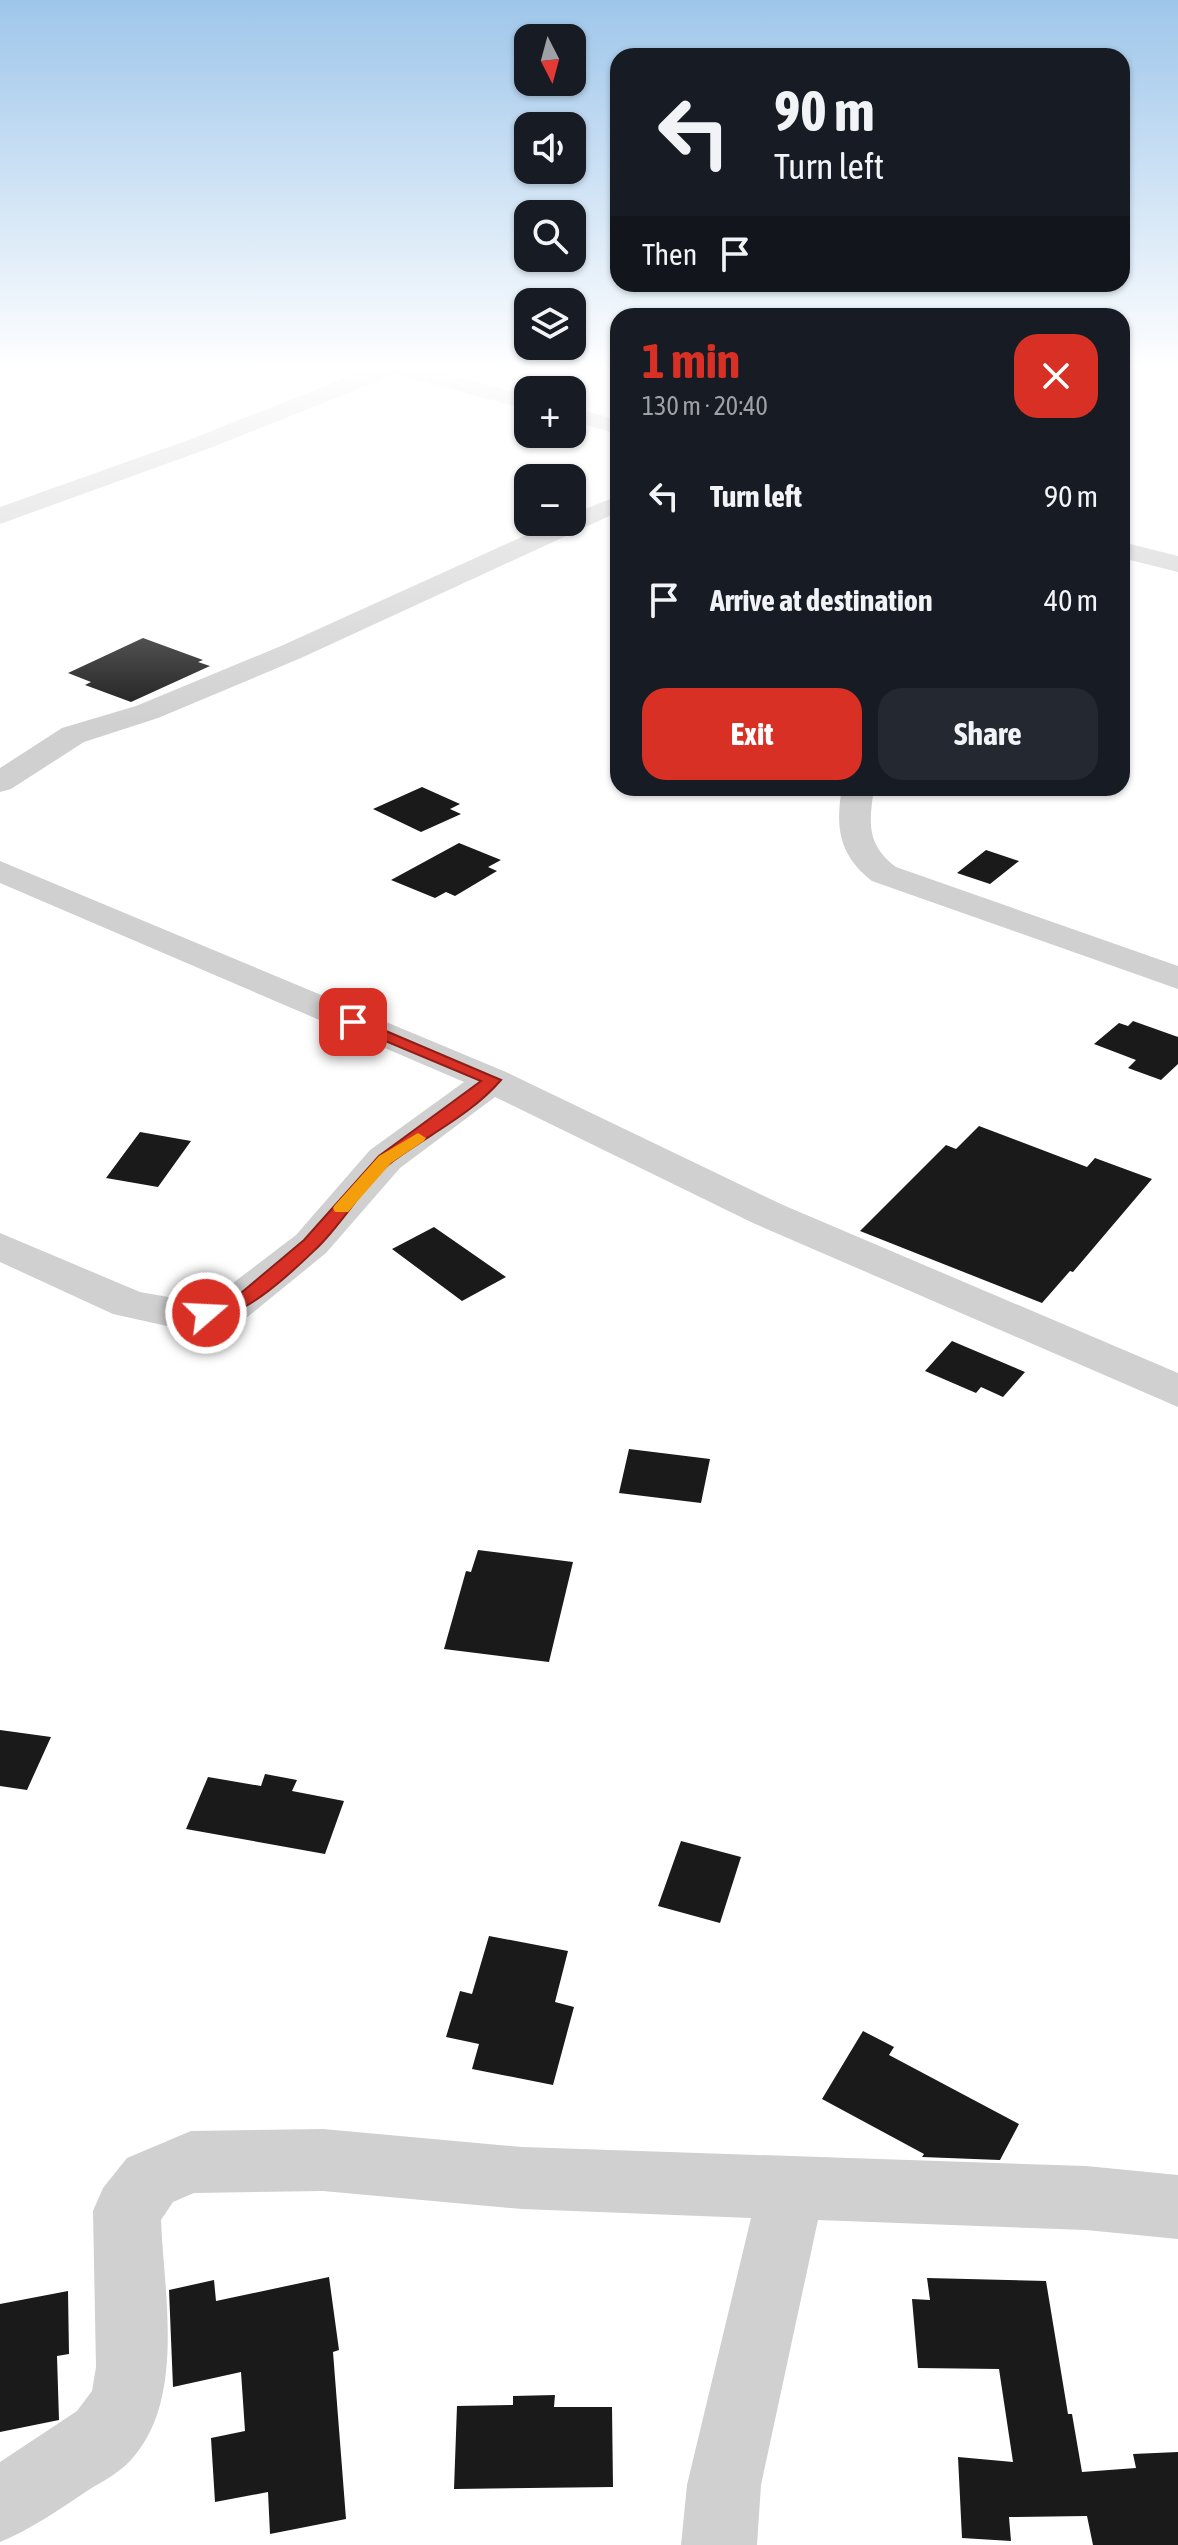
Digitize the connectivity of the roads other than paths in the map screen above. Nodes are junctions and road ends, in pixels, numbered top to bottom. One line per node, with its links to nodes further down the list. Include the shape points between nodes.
1 (86, 485): 3 (street)
2 (610, 507): 6 (street, via 194,694 73,735)
3 (0, 516)
4 (1130, 552): 5 (street)
5 (1178, 564)
6 (0, 782)
7 (857, 796): 9 (street, via 854,837 869,864 884,874)
8 (0, 871): 10 (street)
9 (1171, 968)
10 (492, 1080): 11 (street, via 385,1159 311,1244 229,1309 185,1315 129,1304); 12 (street, via 768,1214)
11 (0, 1246)
12 (1178, 1391)
13 (792, 2186): 14 (street); 15 (street, via 522,2178 323,2160 191,2162 150,2180 127,2211 132,2367 126,2406 103,2437); 16 (street, via 724,2485)
14 (1178, 2207)
15 (0, 2505)
16 (719, 2545)

